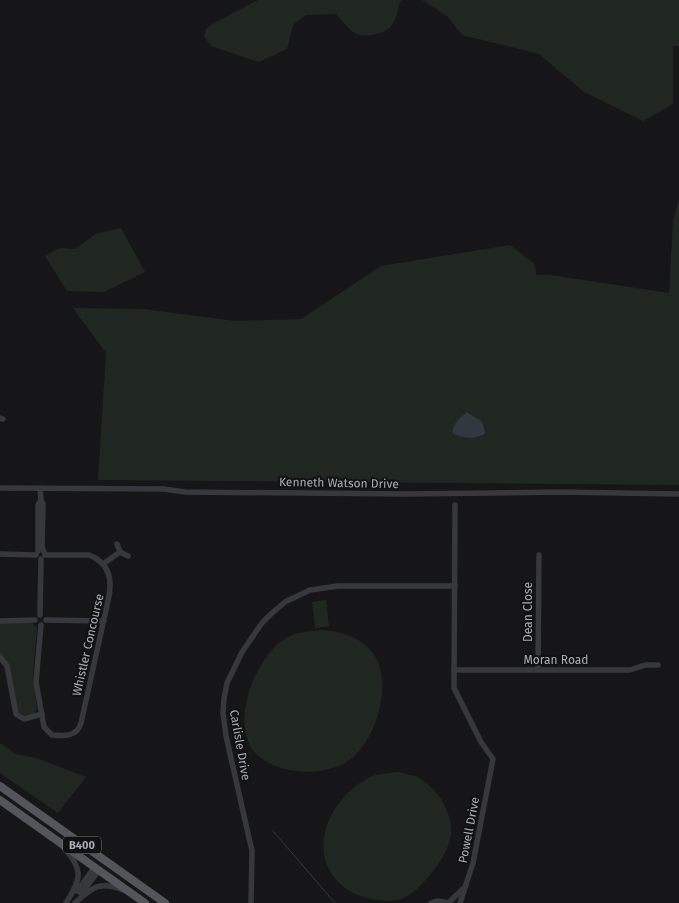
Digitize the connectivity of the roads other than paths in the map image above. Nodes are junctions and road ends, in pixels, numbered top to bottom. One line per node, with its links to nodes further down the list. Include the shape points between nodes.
1 (0, 488): 2 (street, Kenneth Watson Drive)
2 (40, 488): 3 (street, Kenneth Watson Drive, via 185,492); 8 (street)
3 (679, 494)
4 (455, 505): 12 (street)
5 (117, 544): 6 (street)
6 (120, 552): 10 (street); 11 (street)
7 (0, 554): 8 (street)
8 (41, 554): 11 (street, via 89,555); 13 (street)
9 (538, 555): 21 (street, Dean Close)
10 (128, 556)
11 (103, 564): 17 (street, Whistler Concourse, via 110,576 111,589)
12 (455, 586): 22 (street); 34 (street, Carlisle Drive, via 313,589 272,613 242,652 227,683 223,712 252,851)
13 (40, 615): 14 (street); 15 (street)
14 (35, 620): 16 (street); 18 (street)
15 (46, 620): 17 (street); 18 (street)
16 (0, 621)
17 (104, 621): 23 (street, Whistler Concourse, via 80,727 72,735 50,734 44,727)
18 (40, 625): 23 (street, via 36,673)
19 (0, 657): 23 (street, via 7,666 16,715 24,719)
20 (658, 666): 21 (street, Moran Road, via 630,670)
21 (538, 669): 22 (street, Moran Road)
22 (454, 670): 29 (street, Powell Drive, via 457,695 493,759)
23 (42, 714)
24 (0, 786): 27 (main road, B400)
25 (0, 800): 26 (main road, B400)
26 (58, 841): 28 (main road, B400); 31 (street, via 73,859 78,872 77,886)
27 (103, 860): 28 (main road); 33 (main road, B400)
28 (97, 868): 30 (main road, B400); 31 (street)
29 (467, 884): 36 (street); 37 (street, Powell Drive)
30 (134, 895): 31 (street, via 111,886 99,886); 32 (main road, B400)
31 (70, 903)
32 (145, 903)
33 (165, 903)
34 (251, 903)
35 (432, 903): 36 (street)
36 (448, 903)
37 (460, 903)

